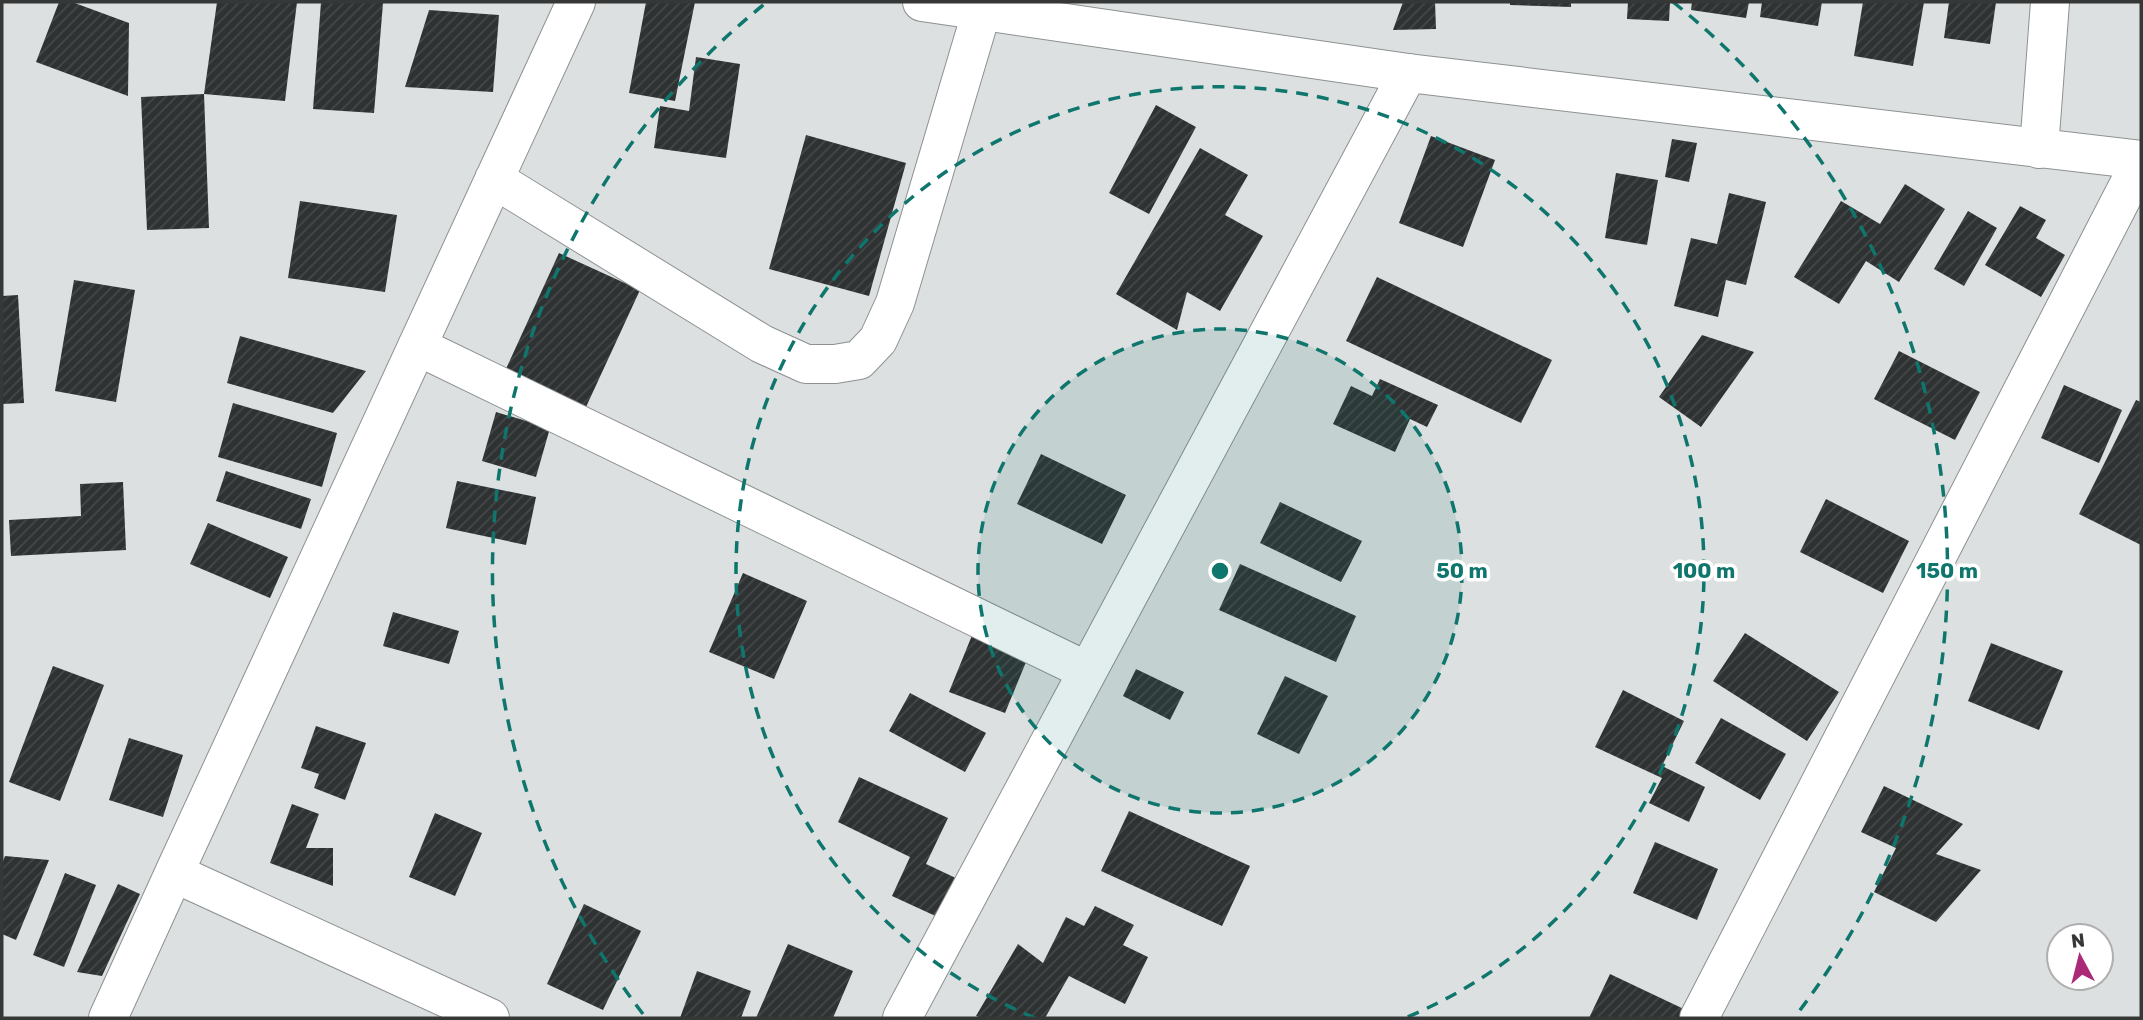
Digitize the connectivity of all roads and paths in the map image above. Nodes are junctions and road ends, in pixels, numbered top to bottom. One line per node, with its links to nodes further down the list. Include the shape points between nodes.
1 (576, 2): 8 (street)
2 (922, 2): 4 (street)
3 (2050, 2): 6 (street)
4 (982, 10): 5 (street); 8 (street, via 895,303 878,340 859,360 806,364 762,344)
5 (1408, 73): 6 (street); 10 (street)
6 (2039, 149): 7 (street)
7 (2141, 161): 15 (street)
8 (494, 179): 9 (street)
9 (417, 346): 10 (street); 11 (street)
10 (1087, 671): 14 (street)
11 (174, 873): 12 (street); 13 (street)
12 (108, 1018)
13 (490, 1018)
14 (902, 1018)
15 (1699, 1018)

